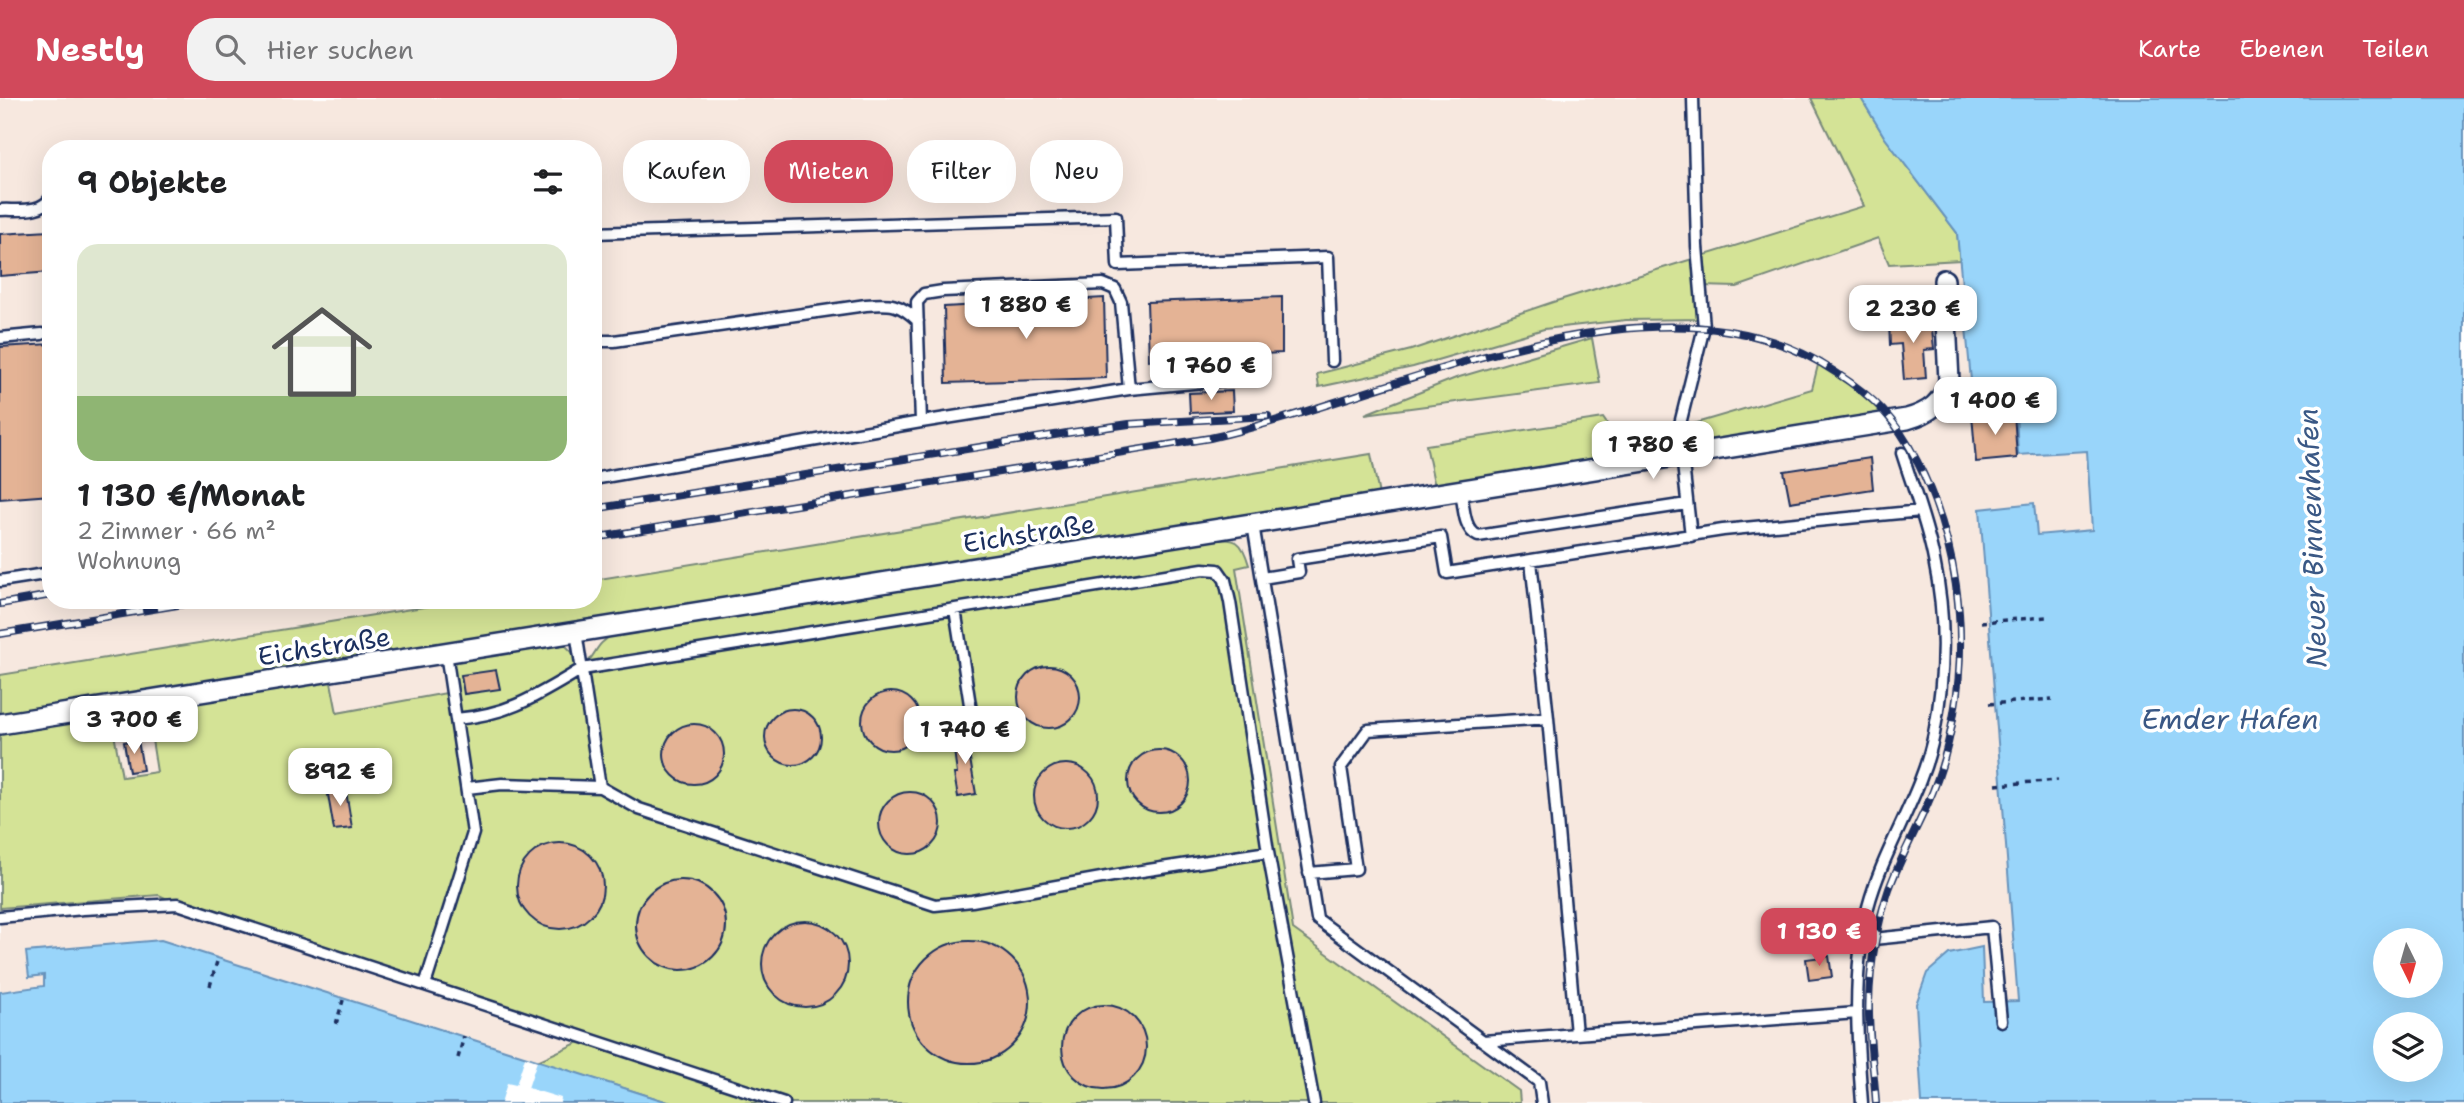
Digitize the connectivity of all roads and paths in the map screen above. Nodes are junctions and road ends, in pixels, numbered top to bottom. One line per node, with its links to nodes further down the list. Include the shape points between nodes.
1 (1693, 98): 15 (lane, via 1704,327 1679,428)
2 (42, 207): 3 (lane)
3 (0, 210)
4 (602, 233): 10 (lane, via 1116,217 1118,265 1328,257)
5 (1944, 280): 15 (street, Eichstraße, via 1949,381 1931,410 1907,419)
6 (918, 321): 9 (lane, via 889,303); 12 (lane, via 917,302 925,294 943,290 1103,284 1115,289 1121,302); 13 (lane)
7 (42, 334): 8 (lane)
8 (0, 338)
9 (602, 341)
10 (1332, 361)
11 (1257, 377): 12 (lane)
12 (1129, 389): 13 (lane)
13 (921, 422): 16 (lane)
14 (1902, 453): 19 (lane)
15 (1682, 455): 17 (street, Eichstraße); 18 (lane)
16 (602, 477)
17 (1461, 491): 18 (lane, via 1467,526 1478,536); 20 (street, Eichstraße)
18 (1687, 504): 21 (lane)
19 (1921, 511): 21 (lane); 45 (lane, via 1942,605 1939,698 1922,779 1868,908)
20 (1253, 524): 24 (lane); 29 (street, Eichstraße)
21 (1691, 536): 22 (lane)
22 (1531, 561): 24 (lane, via 1447,573 1441,537 1297,559 1299,572); 35 (lane)
23 (42, 575): 25 (lane)
24 (1262, 578): 43 (lane)
25 (0, 582)
26 (955, 609): 31 (lane); 34 (lane); 42 (lane, via 1218,570 1230,602)
27 (2046, 617): 28 (path)
28 (1981, 622)
29 (576, 632): 30 (street, Eichstraße); 31 (lane)
30 (446, 653): 36 (lane); 37 (street, Eichstraße)
31 (582, 669): 36 (lane, via 521,705); 40 (lane)
32 (2052, 699): 33 (path)
33 (1989, 704)
34 (971, 711)
35 (1548, 718): 43 (lane, via 1368,730 1341,767 1356,869); 53 (lane)
36 (456, 719): 41 (lane)
37 (0, 724)
38 (2058, 780): 39 (path)
39 (1996, 785)
40 (600, 787): 41 (lane); 42 (lane, via 639,809 934,905)
41 (467, 788): 47 (lane, via 473,833)
42 (1268, 852): 58 (lane)
43 (1309, 873): 55 (lane, via 1317,919)
44 (0, 917): 47 (lane, via 178,904)
45 (1863, 940): 50 (lane); 51 (lane, via 1992,927)
46 (219, 958): 48 (path)
47 (425, 985): 57 (lane)
48 (210, 986)
49 (344, 997): 52 (path)
50 (1857, 1013): 53 (lane); 60 (lane)
51 (2001, 1021)
52 (336, 1024)
53 (1576, 1034): 55 (lane)
54 (464, 1036): 56 (path)
55 (1483, 1041): 59 (lane, via 1539,1082)
56 (458, 1058)
57 (784, 1103)
58 (1314, 1103)
59 (1542, 1103)
60 (1862, 1103)

